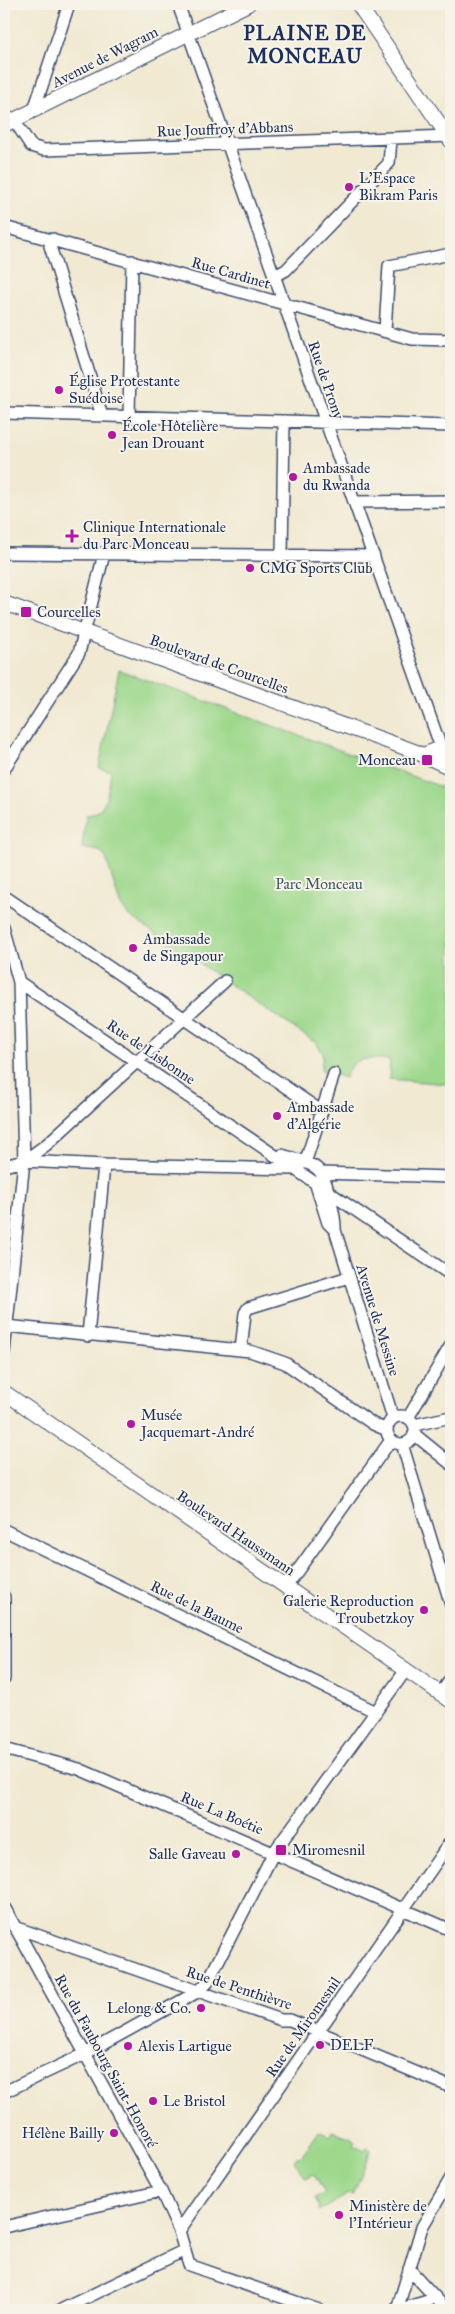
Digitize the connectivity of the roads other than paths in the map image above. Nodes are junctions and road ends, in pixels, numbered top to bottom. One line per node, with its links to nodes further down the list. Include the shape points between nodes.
1 (69, 4): 6 (street)
2 (178, 4): 5 (street, Rue de Prony)
3 (248, 4): 5 (main road, Avenue de Wagram)
4 (358, 4): 8 (main road)
5 (188, 33): 6 (main road, Avenue de Wagram); 10 (street, Rue de Prony)
6 (34, 110): 7 (main road, Avenue de Wagram)
7 (9, 123): 10 (street, Rue Jouffroy d'Abbans, via 31,146 44,150)
8 (450, 138): 9 (street, Rue Jouffroy d'Abbans)
9 (391, 140): 10 (street, Rue Jouffroy d'Abbans); 15 (street, via 389,163 286,270)
10 (228, 143): 15 (street, Rue de Prony)
11 (4, 227): 12 (street, Rue Cardinet)
12 (52, 239): 14 (street, Rue Cardinet); 20 (street, via 50,246)
13 (451, 254): 17 (street, via 390,266)
14 (132, 261): 16 (street, Rue Cardinet); 21 (street)
15 (275, 276): 16 (street, Rue de Prony)
16 (284, 304): 17 (street, Rue Cardinet); 23 (street, Rue de Prony)
17 (385, 331): 18 (street, Rue Cardinet, via 412,339)
18 (451, 340)
19 (4, 413): 20 (street)
20 (102, 416): 21 (street)
21 (129, 416): 22 (street)
22 (284, 421): 23 (street); 29 (street)
23 (324, 422): 24 (street); 26 (street, Rue de Prony)
24 (451, 426)
25 (451, 501): 26 (street)
26 (354, 502): 30 (street, Rue de Prony)
27 (4, 553): 28 (street)
28 (104, 554): 29 (street); 32 (street)
29 (282, 556): 30 (street)
30 (374, 556): 33 (street, Rue de Prony)
31 (4, 603): 32 (main road, Boulevard de Courcelles)
32 (86, 633): 34 (main road, Boulevard de Courcelles); 36 (street, via 79,652)
33 (446, 750): 34 (main road); 35 (street, Rue de Prony)
34 (423, 755): 35 (main road, Boulevard de Courcelles)
35 (450, 767)
36 (4, 769)
37 (4, 896): 41 (street)
38 (4, 928): 40 (street)
39 (225, 981): 41 (street)
40 (19, 982): 42 (street, Rue de Lisbonne); 47 (street)
41 (184, 1018): 42 (street); 44 (street)
42 (137, 1060): 47 (street); 48 (street, Rue de Lisbonne, via 266,1149)
43 (334, 1074): 44 (street)
44 (321, 1111): 48 (street)
45 (7, 1165): 47 (street)
46 (104, 1165): 47 (street, via 45,1162); 48 (street); 56 (street)
47 (22, 1166): 55 (street)
48 (300, 1166): 49 (street, Rue de Lisbonne)
49 (318, 1178): 50 (street); 51 (street, Avenue de Messine); 52 (street, Avenue de Messine, via 328,1223)
50 (451, 1178)
51 (327, 1191): 52 (street, Avenue de Messine, via 336,1221); 53 (street)
52 (335, 1230): 54 (street, Avenue de Messine)
53 (451, 1275)
54 (349, 1277): 58 (street, via 248,1308); 62 (street, Avenue de Messine)
55 (6, 1326): 56 (street); 59 (street)
56 (88, 1336): 58 (street)
57 (451, 1345): 63 (street)
58 (241, 1350): 64 (street, via 285,1363)
59 (4, 1352)
60 (4, 1392): 68 (main road, Boulevard Haussmann)
61 (451, 1417): 63 (street)
62 (393, 1418): 63 (street, via 400,1416); 64 (street, via 388,1424)
63 (412, 1426): 65 (street, via 409,1442); 66 (street)
64 (389, 1435): 65 (street); 68 (street)
65 (402, 1444): 70 (street)
66 (451, 1464)
67 (4, 1530): 75 (street, Rue de la Baume)
68 (286, 1587): 71 (main road, Boulevard Haussmann)
69 (4, 1597): 72 (street)
70 (451, 1605)
71 (406, 1670): 74 (main road, Boulevard Haussmann); 75 (street)
72 (4, 1679)
73 (451, 1679): 74 (street)
74 (446, 1697)
75 (376, 1712): 78 (street)
76 (4, 1749): 78 (street, Rue La Boétie, via 79,1769)
77 (451, 1841): 80 (street, Rue de Miromesnil)
78 (274, 1852): 80 (street, Rue La Boétie); 83 (street, via 208,1983)
79 (4, 1907): 81 (street, Rue du Faubourg Saint-Honoré)
80 (403, 1909): 82 (street, Rue La Boétie); 84 (street, Rue de Miromesnil)
81 (14, 1927): 83 (street, Rue de Penthièvre); 85 (street, Rue du Faubourg Saint-Honoré)
82 (451, 1930)
83 (199, 1991): 84 (street, Rue de Penthièvre, via 281,2020 290,2020); 85 (street)
84 (317, 2033): 86 (street, Rue de Penthièvre); 91 (street, Rue de Miromesnil)
85 (85, 2054): 87 (street); 89 (street, Rue du Faubourg Saint-Honoré)
86 (451, 2088)
87 (4, 2092)
88 (451, 2178): 93 (street, via 422,2227)
89 (161, 2191): 90 (street); 91 (street, Rue du Faubourg Saint-Honoré)
90 (4, 2227)
91 (179, 2231): 92 (street, Rue du Faubourg Saint-Honoré)
92 (185, 2250): 95 (street, Rue du Faubourg Saint-Honoré, via 189,2265); 96 (street)
93 (409, 2269): 94 (street); 97 (street)
94 (434, 2297): 97 (street); 98 (street)
95 (314, 2309)
96 (61, 2310)
97 (397, 2310)
98 (447, 2310)

